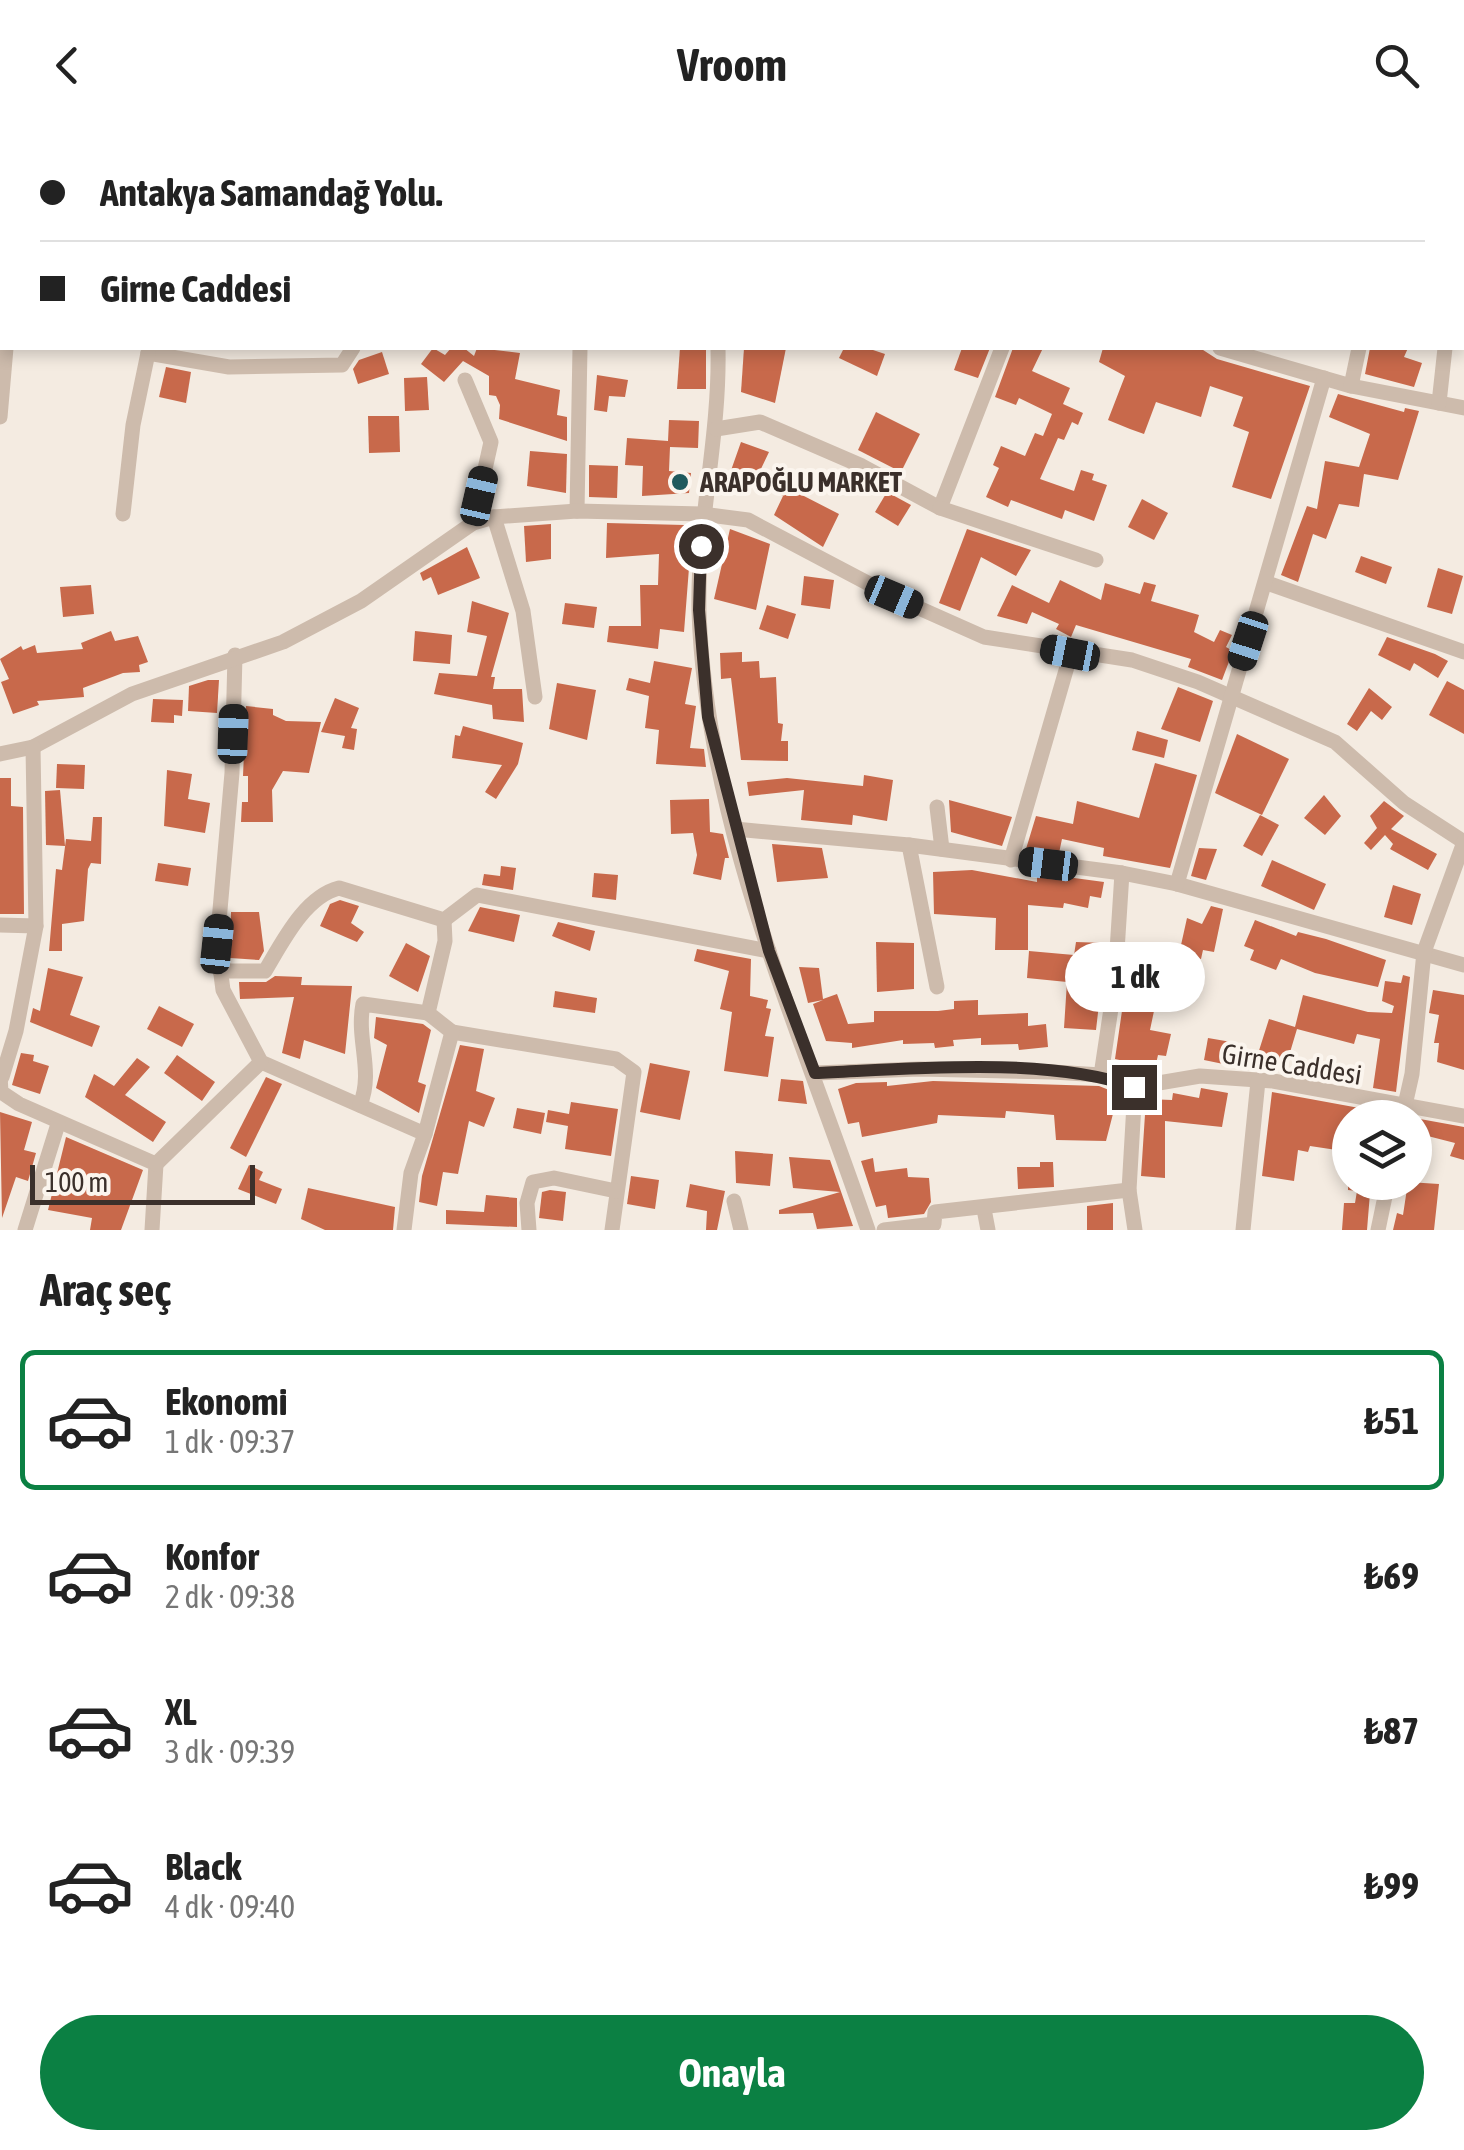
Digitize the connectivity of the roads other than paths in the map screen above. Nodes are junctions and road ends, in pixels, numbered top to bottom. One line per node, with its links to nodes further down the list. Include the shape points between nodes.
1 (6, 350): 15 (street)
2 (149, 350): 3 (street, via 229,367 342,365); 19 (street)
3 (352, 350)
4 (580, 350): 18 (street)
5 (718, 350): 16 (street)
6 (1001, 350): 17 (street)
7 (1234, 350): 10 (street)
8 (1359, 350): 12 (street)
9 (1445, 350): 13 (street)
10 (1324, 378): 12 (street); 24 (street)
11 (465, 380): 22 (street, via 491,442)
12 (1350, 386): 13 (street)
13 (1439, 403): 14 (street)
14 (1464, 408)
15 (0, 417)
16 (716, 429): 17 (street, via 760,422); 20 (street)
17 (940, 508): 23 (street)
18 (577, 511): 20 (street); 21 (street)
19 (123, 514)
20 (702, 514): 26 (street, via 748,520 984,637); 33 (street, via 699,610 708,717)
21 (494, 516): 22 (street); 28 (street, via 523,611)
22 (473, 523): 27 (street, via 361,601 283,642)
23 (1096, 560)
24 (1267, 584): 25 (street); 29 (street)
25 (1464, 652)
26 (1070, 653): 29 (street, via 1132,660); 37 (street)
27 (235, 656): 30 (street, via 132,694); 46 (street)
28 (534, 697)
29 (1230, 698): 34 (street, via 1335,742 1404,802); 39 (street)
30 (32, 747): 31 (street); 42 (street)
31 (0, 754)
32 (937, 807): 36 (street)
33 (735, 829): 35 (street); 43 (street)
34 (1464, 842): 44 (street)
35 (910, 845): 36 (street); 47 (street)
36 (942, 849): 37 (street)
37 (1011, 860): 38 (street)
38 (1122, 873): 39 (street); 52 (street)
39 (1177, 884): 44 (street)
40 (444, 920): 43 (street, via 477,895); 46 (street, via 339,888 326,892 290,930 265,971); 48 (street)
41 (0, 925): 42 (street)
42 (36, 926): 53 (street)
43 (769, 951): 51 (street)
44 (1424, 952): 45 (street); 57 (street)
45 (1464, 965)
46 (220, 971): 50 (street, via 223,990)
47 (937, 987)
48 (428, 1012): 49 (street); 58 (street, via 363,1004 359,1026 368,1086)
49 (452, 1032): 62 (street); 64 (street, via 616,1058 634,1072)
50 (261, 1062): 58 (street); 63 (street)
51 (815, 1073): 52 (street, via 919,1068); 75 (street)
52 (1102, 1075): 55 (street)
53 (1, 1076): 61 (street, via 1,1092)
54 (1258, 1081): 55 (street, Girne Caddesi, via 1200,1076); 56 (street, Girne Caddesi); 79 (street)
55 (1134, 1087): 65 (street)
56 (1344, 1100)
57 (1406, 1100)
58 (360, 1105): 62 (street)
59 (1432, 1114): 60 (street, Girne Caddesi)
60 (1464, 1116)
61 (58, 1124): 63 (street); 69 (street)
62 (425, 1134): 71 (street)
63 (156, 1164): 70 (street)
64 (616, 1190): 72 (street, via 554,1178 532,1182); 73 (street)
65 (1129, 1190): 68 (street); 78 (street)
66 (1384, 1200): 80 (street)
67 (734, 1201): 74 (street)
68 (984, 1209): 76 (street, via 935,1212 934,1224); 77 (street)
69 (25, 1230)
70 (152, 1230)
71 (404, 1230)
72 (529, 1230)
73 (612, 1230)
74 (741, 1230)
75 (868, 1230)
76 (884, 1230)
77 (988, 1230)
78 (1135, 1230)
79 (1243, 1230)
80 (1378, 1230)

